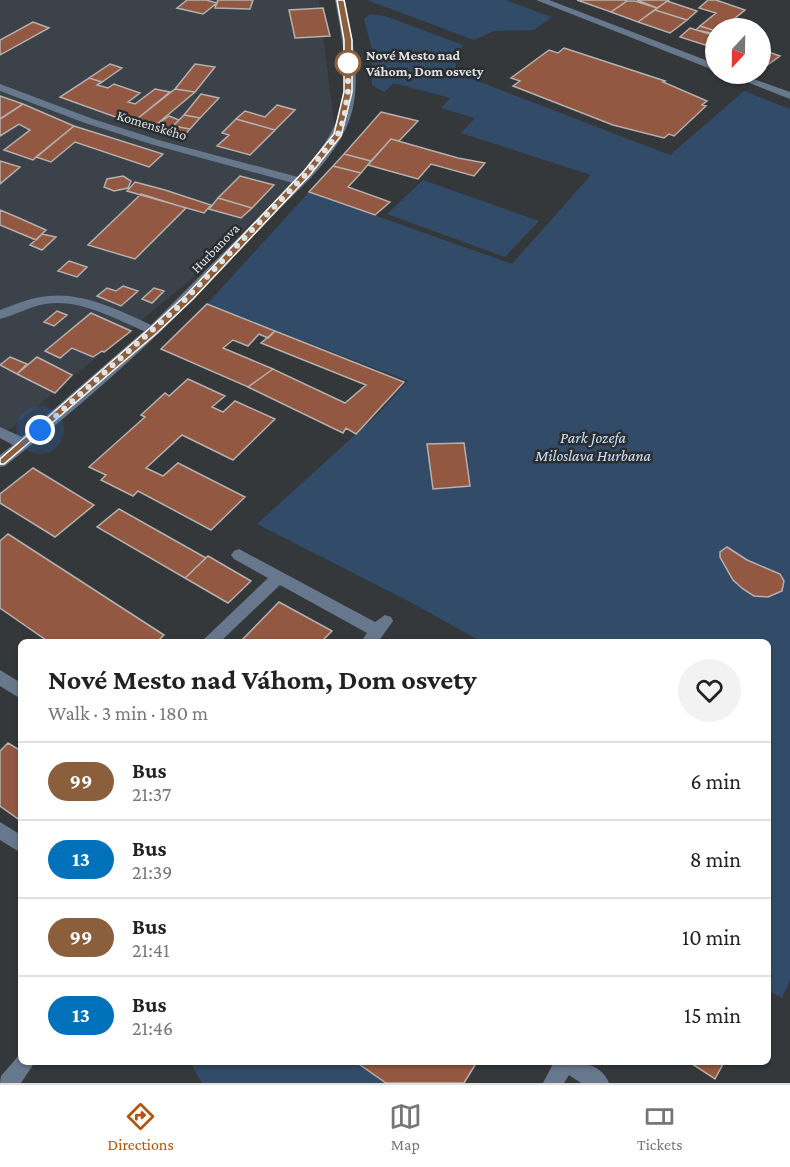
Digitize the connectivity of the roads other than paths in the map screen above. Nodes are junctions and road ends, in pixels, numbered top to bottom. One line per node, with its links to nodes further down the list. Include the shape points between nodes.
1 (340, 0): 7 (street, Hurbanova, via 348,40 344,119 338,134)
2 (540, 0): 3 (street)
3 (705, 64)
4 (757, 84): 6 (street)
5 (0, 87): 7 (street, Komenského, via 158,143)
6 (790, 96)
7 (300, 181): 9 (street, Hurbanova)
8 (0, 315): 9 (street, via 30,303 59,299)
9 (154, 331): 11 (street, Hurbanova)
10 (0, 432): 11 (street)
11 (23, 444): 12 (street, Hurbanova)
12 (0, 462)
13 (238, 555): 14 (street)
14 (279, 577): 15 (street); 16 (street)
15 (377, 631)
16 (212, 639)
17 (0, 677): 18 (street)
18 (18, 690)
19 (0, 830): 20 (street)
20 (18, 843)
21 (23, 1065): 24 (street)
22 (564, 1065): 25 (street)
23 (571, 1065): 26 (street)
24 (8, 1083)
25 (553, 1083)
26 (599, 1083)

